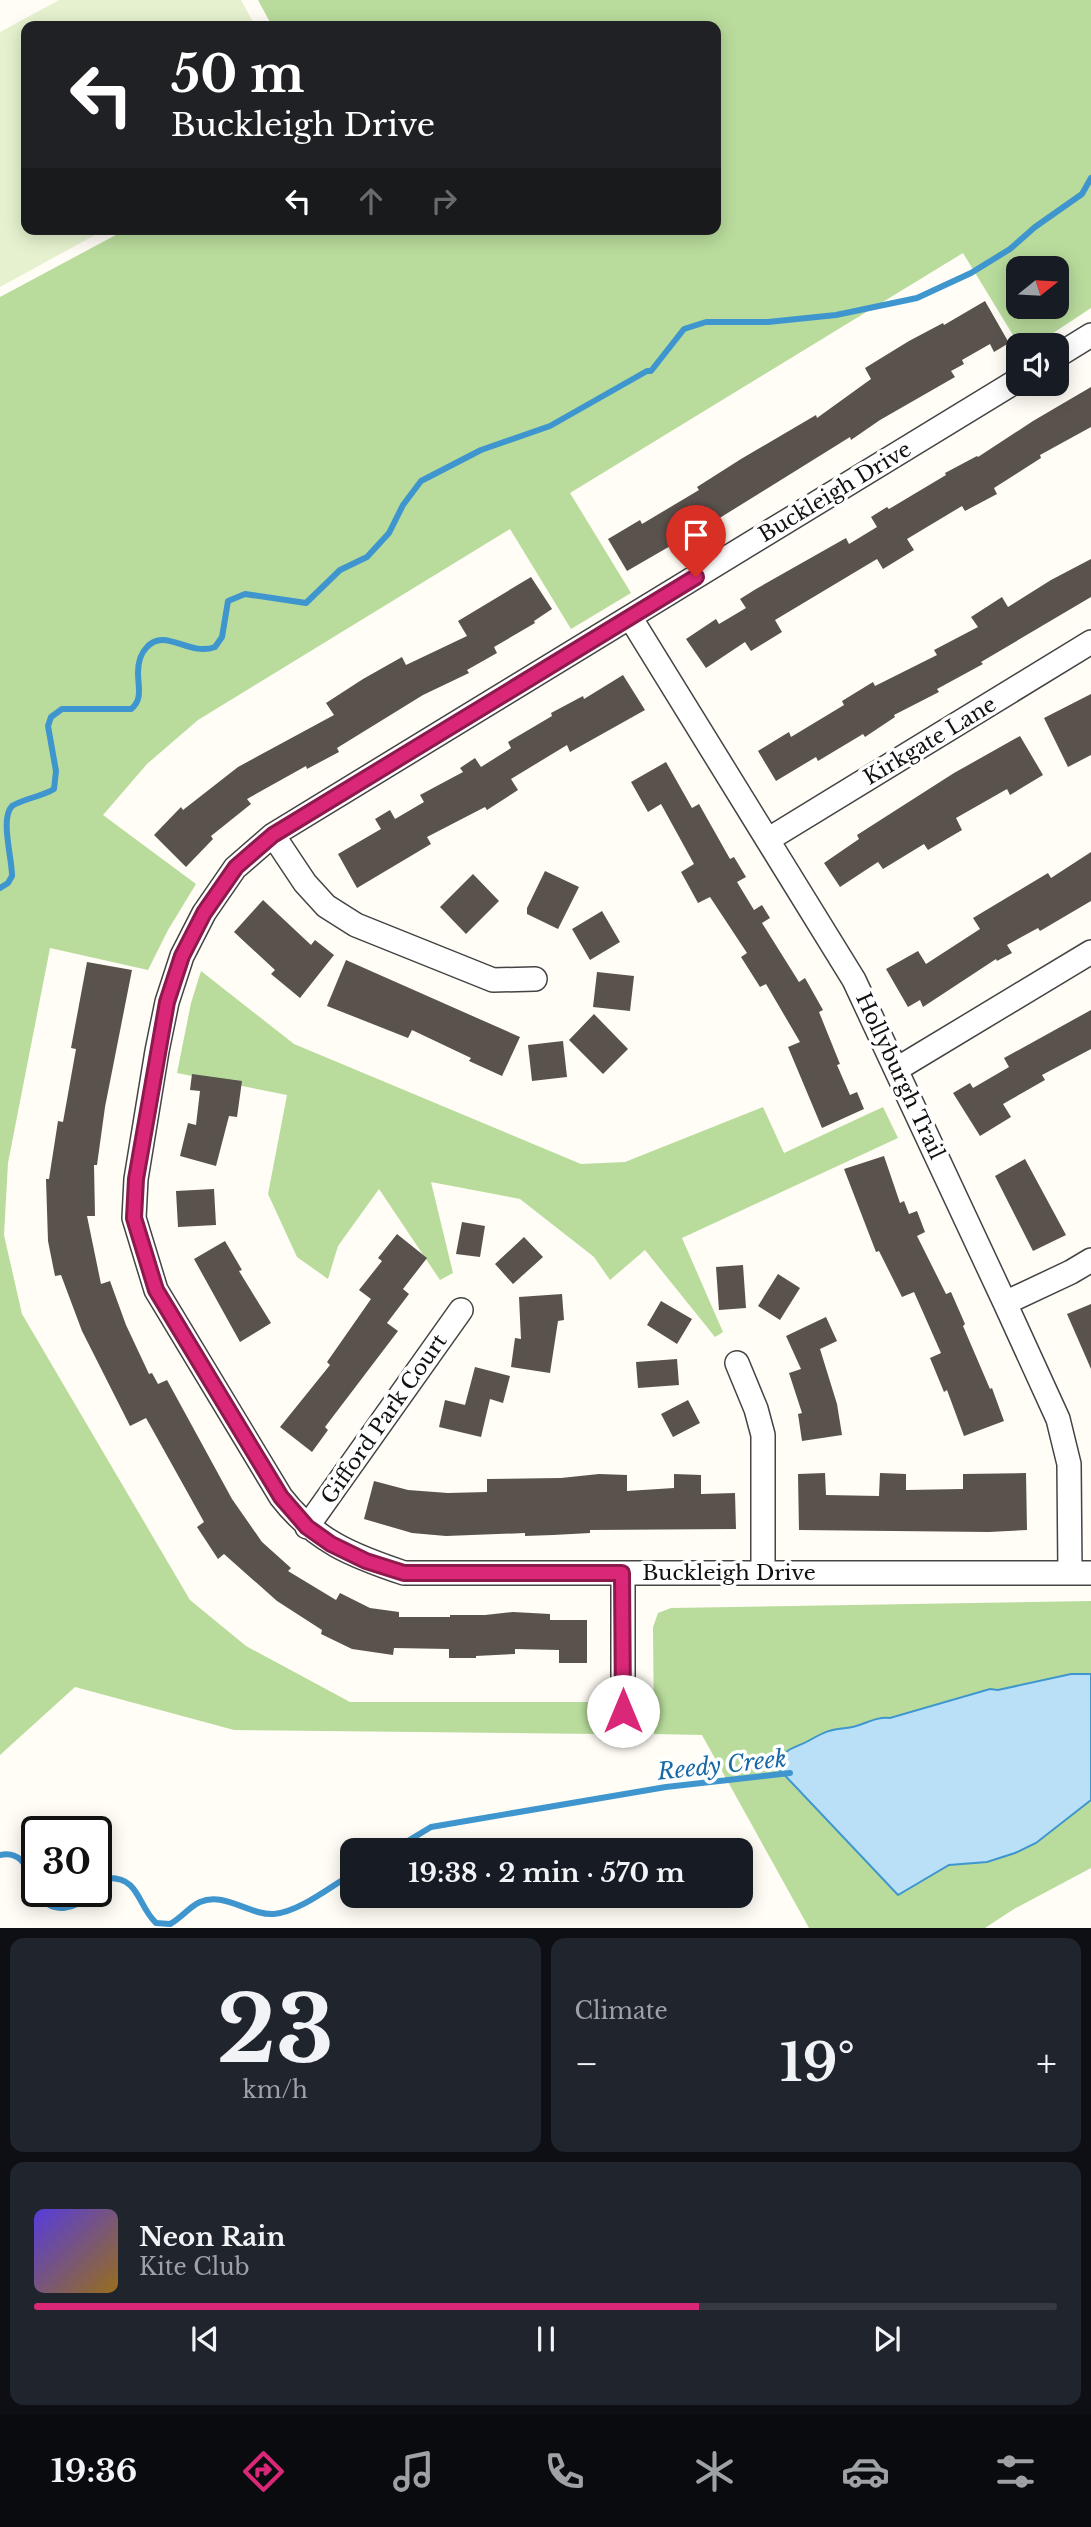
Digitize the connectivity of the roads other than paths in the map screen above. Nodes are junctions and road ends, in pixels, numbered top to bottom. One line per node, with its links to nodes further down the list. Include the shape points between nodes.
1 (1091, 335): 2 (street)
2 (1069, 349)
3 (1006, 387): 4 (street, Buckleigh Drive)
4 (629, 617): 6 (street, Buckleigh Drive); 7 (street, Hollyburgh Trail)
5 (1091, 642): 7 (street, Kirkgate Lane)
6 (273, 835): 9 (street, via 326,906 356,925 493,980); 15 (street, Buckleigh Drive, via 236,867 182,956 157,1051 134,1218 156,1290 281,1497)
7 (769, 839): 10 (street, Hollyburgh Trail, via 855,980)
8 (1091, 952): 10 (street)
9 (535, 979)
10 (897, 1069): 12 (street, Hollyburgh Trail)
11 (1091, 1260): 12 (street)
12 (1005, 1303): 18 (street, Hollyburgh Trail, via 1058,1419 1069,1464)
13 (461, 1310): 15 (street, Gifford Park Court)
14 (737, 1363): 17 (street, via 763,1435)
15 (307, 1527): 16 (street, Buckleigh Drive, via 366,1561 404,1573)
16 (622, 1573): 17 (street, Buckleigh Drive); 19 (street)
17 (762, 1573): 18 (street, Buckleigh Drive)
18 (1080, 1573)
19 (623, 1711)

